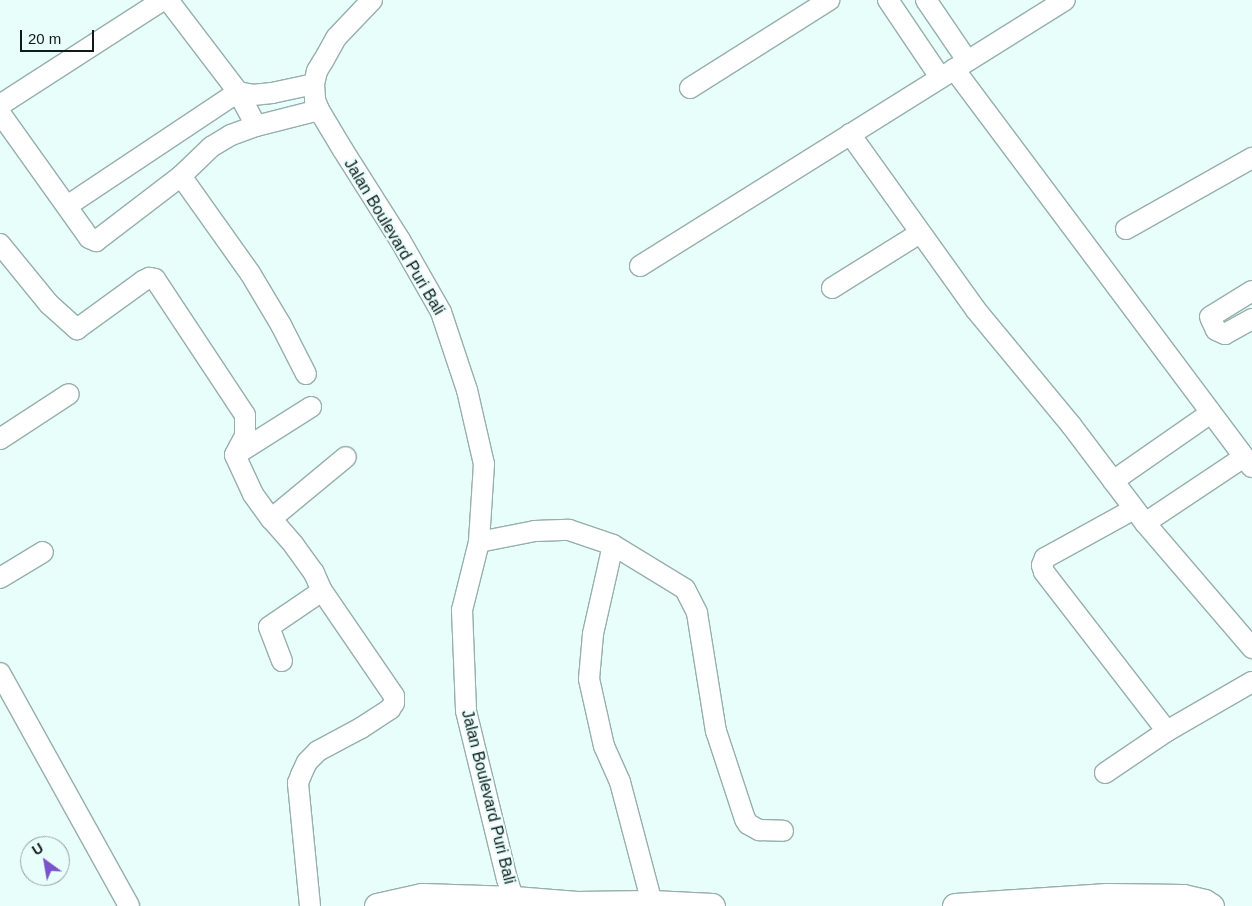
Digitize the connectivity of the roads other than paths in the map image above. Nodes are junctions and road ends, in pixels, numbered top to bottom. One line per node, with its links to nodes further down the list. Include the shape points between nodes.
1 (163, 0): 12 (street)
2 (168, 0): 11 (street)
3 (372, 0): 9 (street, via 336,38 317,71)
4 (829, 0): 10 (street)
5 (888, 0): 8 (street)
6 (926, 0): 8 (street)
7 (1065, 0): 8 (street)
8 (954, 69): 16 (street); 30 (street)
9 (314, 84): 11 (street, via 272,94); 13 (street, Jalan Boulevard Puri Bali)
10 (690, 88)
11 (238, 92): 15 (street); 19 (street)
12 (0, 105)
13 (319, 110): 15 (street); 38 (street, Jalan Boulevard Puri Bali, via 441,312 467,390 484,464)
14 (0, 113): 19 (street)
15 (256, 126): 18 (street, via 211,147)
16 (850, 134): 21 (street); 23 (street)
17 (1252, 158): 20 (street)
18 (181, 176): 19 (street, via 96,241 88,238); 27 (street, via 250,273)
19 (66, 206)
20 (1126, 229)
21 (920, 233): 24 (street); 35 (street, via 976,310)
22 (0, 244): 32 (street, via 49,304 76,328 143,281 155,279 245,415 245,436)
23 (640, 266)
24 (832, 288)
25 (1252, 291): 26 (street, via 1210,317 1216,330 1225,334)
26 (1252, 319)
27 (306, 374)
28 (69, 394): 31 (street)
29 (311, 407): 32 (street)
30 (1211, 413): 34 (street); 35 (street)
31 (0, 439)
32 (235, 455): 37 (street, via 253,494)
33 (346, 457): 37 (street)
34 (1248, 462): 36 (street)
35 (1113, 481): 36 (street)
36 (1140, 516): 43 (street); 47 (street, via 1045,558 1042,565 1044,572)
37 (271, 519): 42 (street, via 314,573)
38 (479, 542): 39 (street, via 535,531 570,530); 50 (street, Jalan Boulevard Puri Bali, via 462,610 466,711)
39 (613, 545): 49 (street, via 685,589 690,596 701,631 716,731 745,819 759,830); 51 (street, via 593,634 589,679 604,746 620,782)
40 (43, 552): 41 (street)
41 (0, 578)
42 (322, 591): 44 (street, via 269,627); 53 (street, via 394,696 394,703 361,728 318,751 307,762 301,775 298,783)
43 (1252, 648)
44 (282, 661)
45 (0, 673): 52 (street)
46 (1252, 682): 47 (street)
47 (1168, 731): 48 (street)
48 (1105, 773)
49 (783, 831)
50 (515, 903): 51 (street); 54 (street, via 422,896)
51 (652, 903): 55 (street)
52 (129, 906)
53 (310, 906)
54 (377, 906)
55 (712, 906)
56 (955, 906): 57 (street, via 1107,896 1184,898)
57 (1211, 906)

